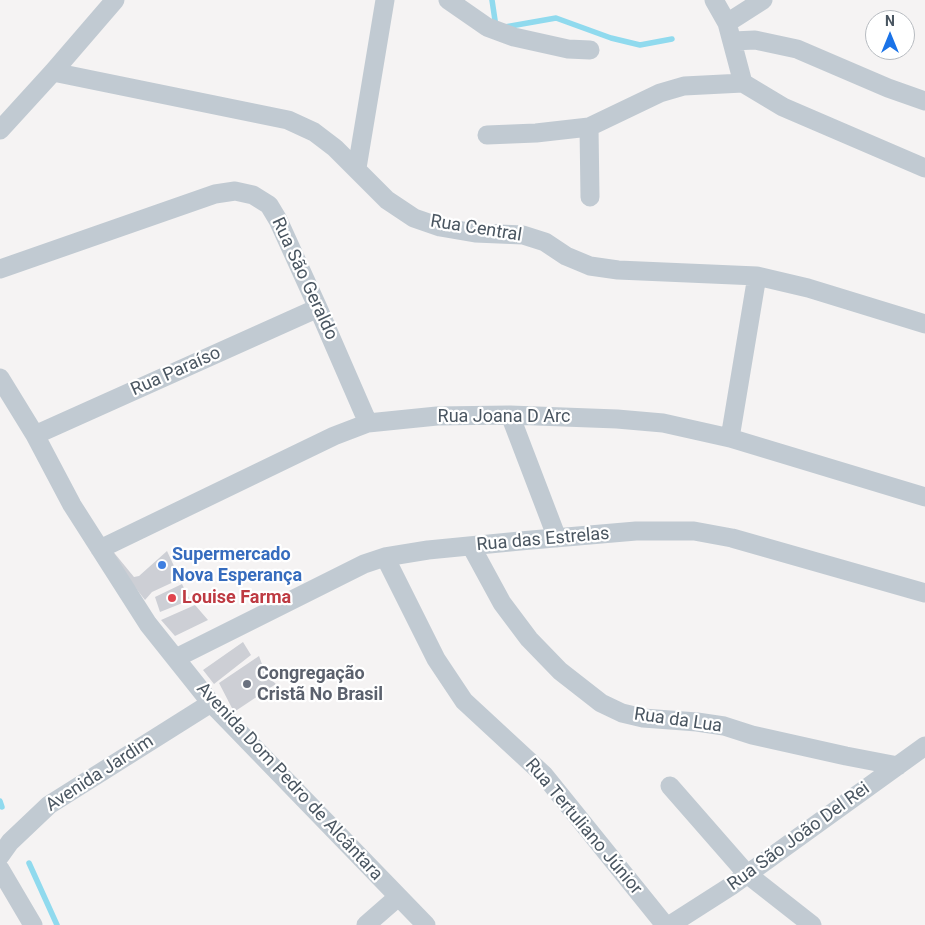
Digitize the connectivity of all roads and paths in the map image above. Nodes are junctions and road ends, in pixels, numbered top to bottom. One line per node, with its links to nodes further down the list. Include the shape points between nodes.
1 (115, 0): 9 (street)
2 (385, 0): 15 (street)
3 (448, 0): 8 (street, via 487,27 514,38)
4 (714, 0): 6 (street)
5 (763, 0): 6 (street)
6 (727, 23): 7 (street)
7 (733, 41): 10 (street); 11 (street, via 754,40 797,50)
8 (590, 50)
9 (53, 72): 13 (street); 15 (street, Rua Central, via 288,120 314,132)
10 (743, 83): 12 (street, via 684,86 660,93); 16 (street, via 783,107)
11 (925, 101)
12 (589, 128): 14 (street); 17 (street)
13 (0, 130)
14 (487, 135)
15 (357, 168): 19 (street, Rua Central, via 387,200 414,218 440,227 475,233 523,235 545,242 590,266)
16 (925, 168)
17 (590, 197)
18 (0, 269): 20 (street, Rua São Geraldo, via 215,194 235,191 253,195 269,205)
19 (757, 276): 21 (street, Rua Central); 26 (street)
20 (318, 308): 24 (street, Rua São Geraldo); 25 (street, Rua Paraíso)
21 (925, 324)
22 (0, 378): 25 (street, Avenida Dom Pedro de Alcântara)
23 (510, 415): 24 (street, Rua Joana D Arc, via 437,416); 26 (street, Rua Joana D Arc, via 663,423); 28 (street)
24 (368, 423): 30 (street, Rua Joana D Arc, via 334,436)
25 (34, 435): 30 (street, Avenida Dom Pedro de Alcântara)
26 (730, 438): 27 (street, Rua Joana D Arc)
27 (925, 497)
28 (557, 538): 29 (street, Rua das Estrelas); 32 (street, Rua das Estrelas, via 636,531 694,531 732,538)
29 (471, 546): 31 (street, Rua das Estrelas); 36 (street, Rua da Lua, via 502,603 528,639 560,672 601,703 643,718 724,726)
30 (100, 549): 33 (street, Avenida Dom Pedro de Alcântara, via 148,624)
31 (386, 557): 33 (street, Rua das Estrelas, via 336,577); 45 (street, Rua Tertuliano Júnior, via 436,658 464,701 544,775)
32 (925, 593)
33 (176, 658): 34 (street, Avenida Dom Pedro de Alcântara)
34 (211, 703): 38 (street, Avenida Jardim, via 50,805 10,842); 41 (street, Avenida Dom Pedro de Alcântara)
35 (925, 746): 36 (street, Rua São João Del Rei)
36 (898, 766): 40 (street, Rua São João Del Rei)
37 (670, 786): 40 (street)
38 (0, 856)
39 (0, 869): 42 (street)
40 (747, 874): 46 (street, Rua São João Del Rei); 47 (street)
41 (398, 897): 43 (street); 44 (street, Avenida Dom Pedro de Alcântara)
42 (33, 925)
43 (366, 925)
44 (426, 925)
45 (666, 925)
46 (670, 925)
47 (812, 925)

